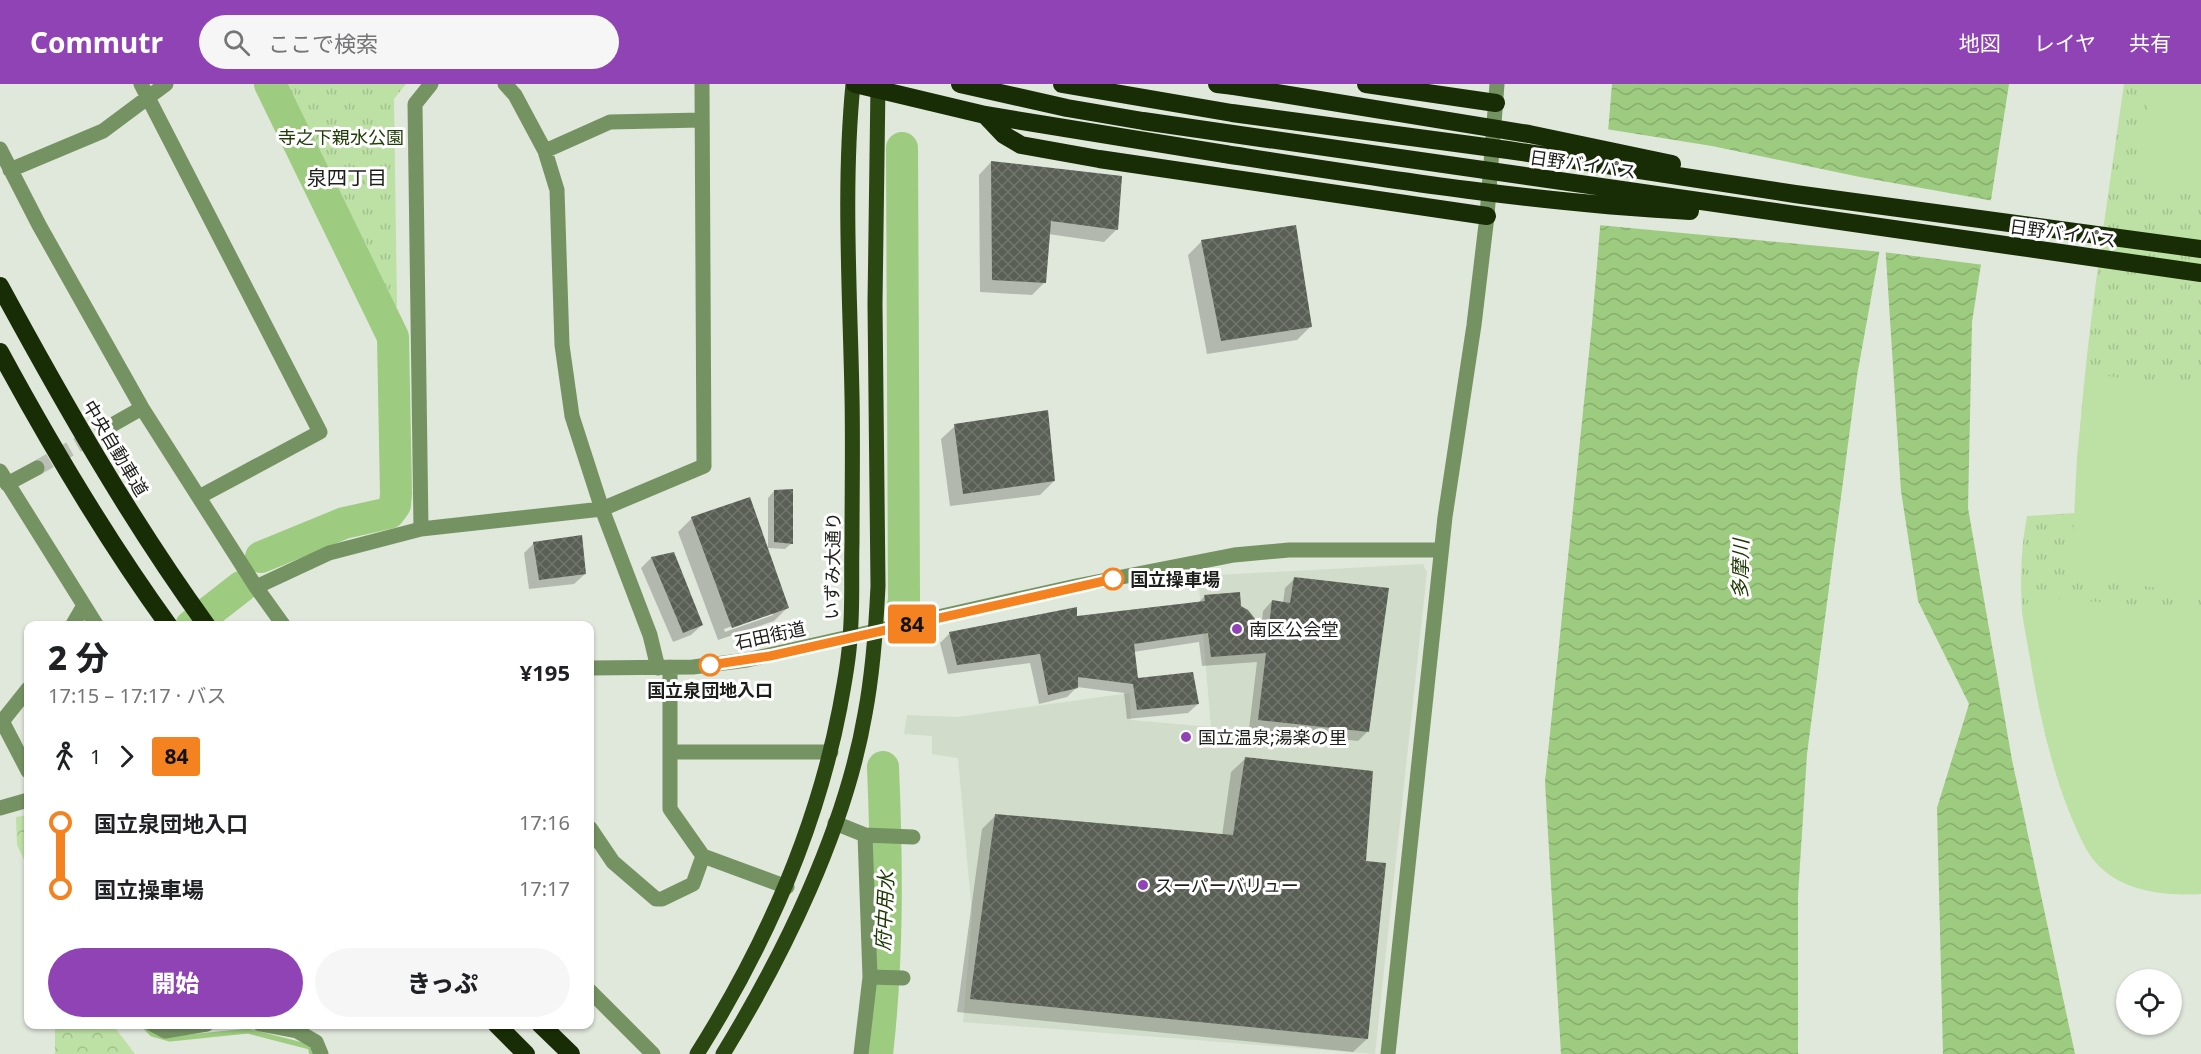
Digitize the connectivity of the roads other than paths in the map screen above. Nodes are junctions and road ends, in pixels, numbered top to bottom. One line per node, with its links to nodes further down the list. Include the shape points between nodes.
1 (166, 84): 12 (street)
2 (431, 84): 32 (street, via 415,104)
3 (505, 84): 17 (street)
4 (702, 84): 15 (street)
5 (854, 84): 11 (highway); 42 (main road, いずみ大通り, via 849,133)
6 (960, 84): 21 (highway, 日野バイパス, bridge, via 1143,121)
7 (1062, 84): 19 (highway, 日野バイパス, bridge, via 1232,113)
8 (1366, 84): 13 (highway)
9 (1497, 84): 13 (street)
10 (1226, 85): 19 (highway, bridge, via 1529,134 1628,153)
11 (878, 87): 14 (highway); 41 (main road)
12 (144, 91): 18 (street, via 103,131); 30 (street, via 320,432)
13 (1496, 103): 20 (street)
14 (985, 115): 20 (highway, via 1004,135 1021,145); 21 (highway, bridge, via 1416,183 1612,207)
15 (701, 120): 17 (street, via 610,122); 31 (street, via 704,466)
16 (0, 149): 18 (street)
17 (545, 151): 31 (street, via 556,190 562,345 572,416)
18 (10, 170): 26 (street)
19 (1794, 194): 22 (highway, 日野バイパス, bridge)
20 (1487, 216): 33 (street)
21 (1794, 216): 23 (highway, 日野バイパス, bridge)
22 (2201, 249)
23 (2201, 273)
24 (0, 286): 39 (highway, 中央自動車道, via 121,498)
25 (0, 352): 38 (highway, via 96,517)
26 (142, 408): 27 (street); 30 (street)
27 (112, 425)
28 (37, 468): 29 (street)
29 (4, 477): 35 (street)
30 (199, 496): 34 (street)
31 (602, 509): 32 (street); 44 (street)
32 (421, 529): 34 (street, via 329,553)
33 (1442, 550): 41 (street, 石田街道, via 1289,550 1234,555); 73 (street)
34 (256, 587): 40 (street)
35 (83, 607): 36 (street); 37 (street)
36 (75, 621)
37 (93, 621)
38 (166, 621)
39 (203, 621)
40 (280, 621)
41 (876, 632): 42 (street, 石田街道); 52 (main road, via 865,715)
42 (850, 638): 44 (street, 石田街道, via 736,662); 48 (main road, いずみ大通り)
43 (594, 668): 44 (street, 石田街道)
44 (664, 668): 47 (street)
45 (24, 694): 46 (street)
46 (1, 723): 49 (street)
47 (670, 752): 48 (street); 56 (street, via 670,808)
48 (831, 752): 57 (main road, いずみ大通り)
49 (24, 764)
50 (24, 801): 51 (street)
51 (0, 808)
52 (835, 823): 54 (street); 71 (main road, via 782,949)
53 (594, 834): 56 (street, via 613,862 656,899 691,886)
54 (870, 835): 55 (street); 58 (street)
55 (909, 837)
56 (703, 856): 57 (street)
57 (787, 887): 70 (main road, いずみ大通り, via 741,981)
58 (874, 977): 59 (street); 72 (street)
59 (898, 978)
60 (594, 995): 69 (street)
61 (161, 1029): 62 (street)
62 (177, 1029)
63 (286, 1029): 66 (street, via 316,1042)
64 (501, 1029): 67 (highway)
65 (545, 1029): 68 (highway)
66 (321, 1054)
67 (526, 1054)
68 (571, 1054)
69 (653, 1054)
70 (698, 1054)
71 (723, 1054)
72 (861, 1054)
73 (1388, 1054)

